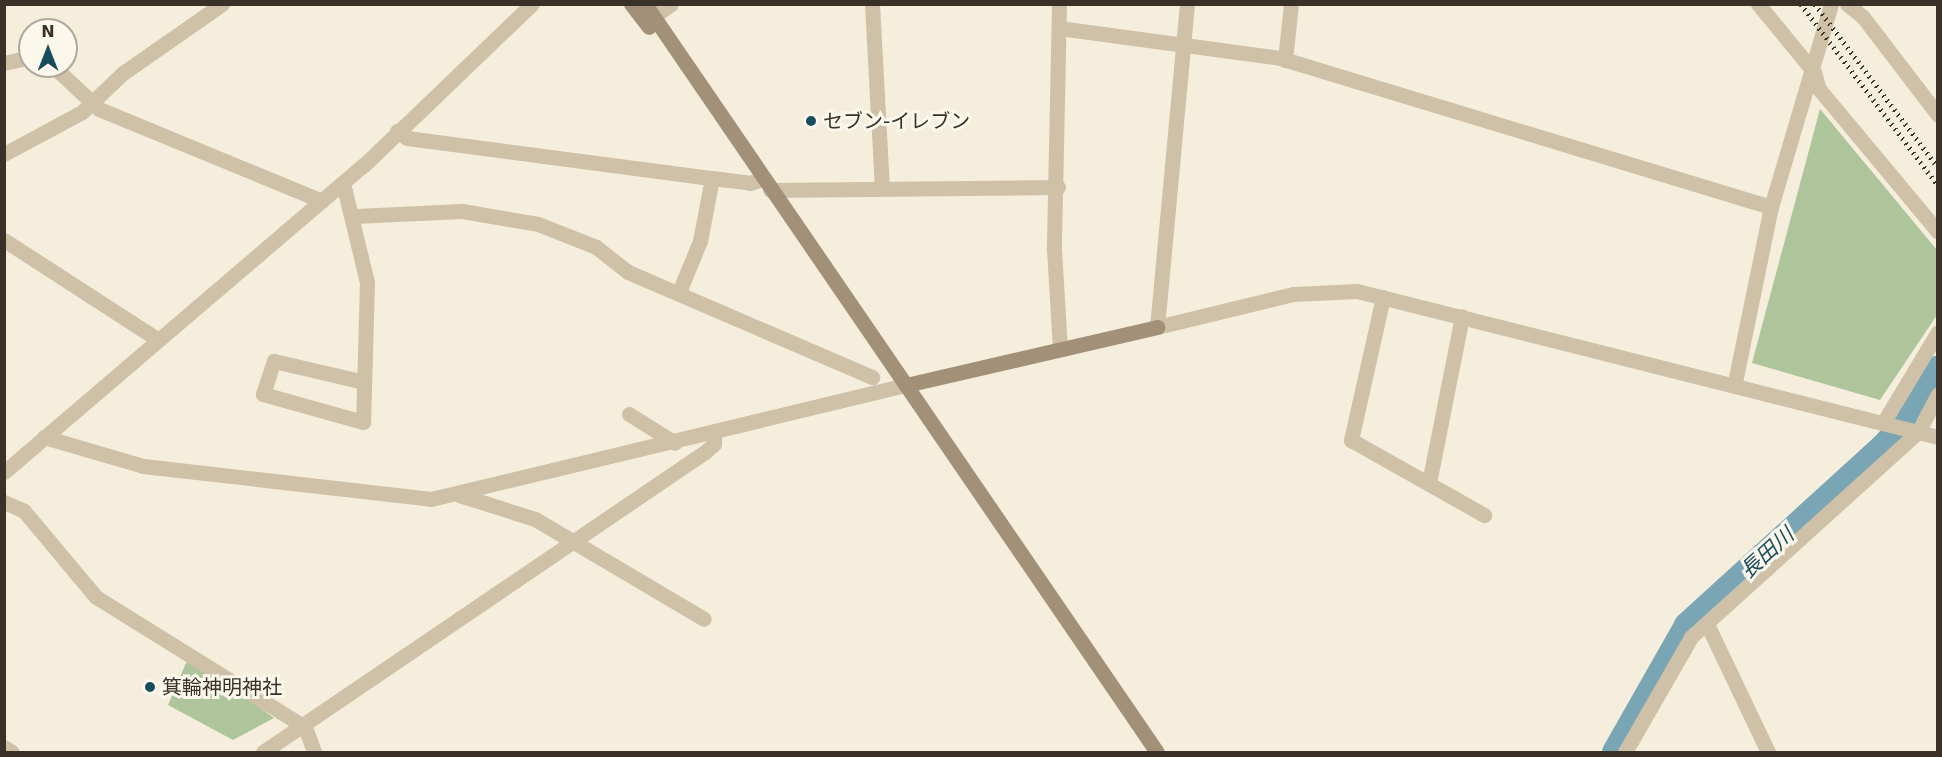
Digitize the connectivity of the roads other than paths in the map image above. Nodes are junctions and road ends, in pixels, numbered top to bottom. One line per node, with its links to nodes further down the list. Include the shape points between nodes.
1 (222, 4): 19 (street)
2 (532, 4): 21 (street)
3 (631, 4): 16 (street)
4 (671, 4): 12 (street)
5 (872, 4): 26 (street)
6 (1059, 4): 13 (street)
7 (1187, 4): 14 (street)
8 (1291, 4): 15 (street)
9 (1758, 4): 17 (street)
10 (1831, 4): 17 (street)
11 (1847, 4): 20 (street, via 1863,17)
12 (649, 11): 16 (street)
13 (1059, 28): 14 (street); 27 (street)
14 (1183, 43): 15 (street); 36 (street)
15 (1285, 60): 29 (street)
16 (682, 64): 25 (street)
17 (1814, 72): 29 (street); 31 (street, via 1819,88)
18 (66, 78): 19 (street)
19 (90, 101): 22 (street, via 70,120); 28 (street, via 99,109)
20 (1938, 116)
21 (397, 131): 23 (street, via 408,138); 24 (street)
22 (4, 154)
23 (712, 178): 25 (street); 33 (street, via 700,241)
24 (343, 183): 28 (street); 30 (street)
25 (766, 184): 26 (street); 43 (street)
26 (882, 187): 27 (street)
27 (1058, 187): 39 (street, via 1054,295)
28 (322, 201): 38 (street)
29 (1771, 207): 42 (street)
30 (355, 216): 33 (street, via 462,211 538,224 568,234 628,272); 41 (street, via 366,282)
31 (1938, 232)
32 (4, 240): 38 (street)
33 (679, 292): 40 (street)
34 (1383, 297): 35 (street); 36 (street, via 1356,291 1293,294); 53 (street, via 1351,440)
35 (1462, 316): 42 (street); 53 (street)
36 (1157, 327): 39 (street)
37 (1938, 332): 46 (street)
38 (157, 339): 49 (street)
39 (1060, 349): 43 (street)
40 (872, 377)
41 (364, 382): 41 (street, via 363,422 262,394 274,361)
42 (1735, 382): 46 (street)
43 (906, 385): 48 (street); 65 (street)
44 (1938, 394): 47 (street)
45 (629, 414): 51 (street)
46 (1886, 424): 47 (street)
47 (1914, 431): 50 (street); 59 (street)
48 (714, 434): 51 (street); 57 (street, via 714,444 705,452)
49 (44, 437): 52 (street); 54 (street, via 143,466 374,496)
50 (1938, 437)
51 (675, 443): 54 (street)
52 (4, 472)
53 (1429, 483): 56 (street)
54 (458, 494): 57 (street, via 535,519)
55 (4, 502): 60 (street, via 24,511 96,597)
56 (1484, 515)
57 (576, 540): 58 (street); 60 (street)
58 (704, 619)
59 (1707, 624): 66 (street, via 1691,637); 67 (street)
60 (305, 727): 63 (street); 64 (street)
61 (4, 747): 62 (street)
62 (12, 753)
63 (263, 753)
64 (314, 753)
65 (1157, 753)
66 (1625, 753)
67 (1768, 753)

